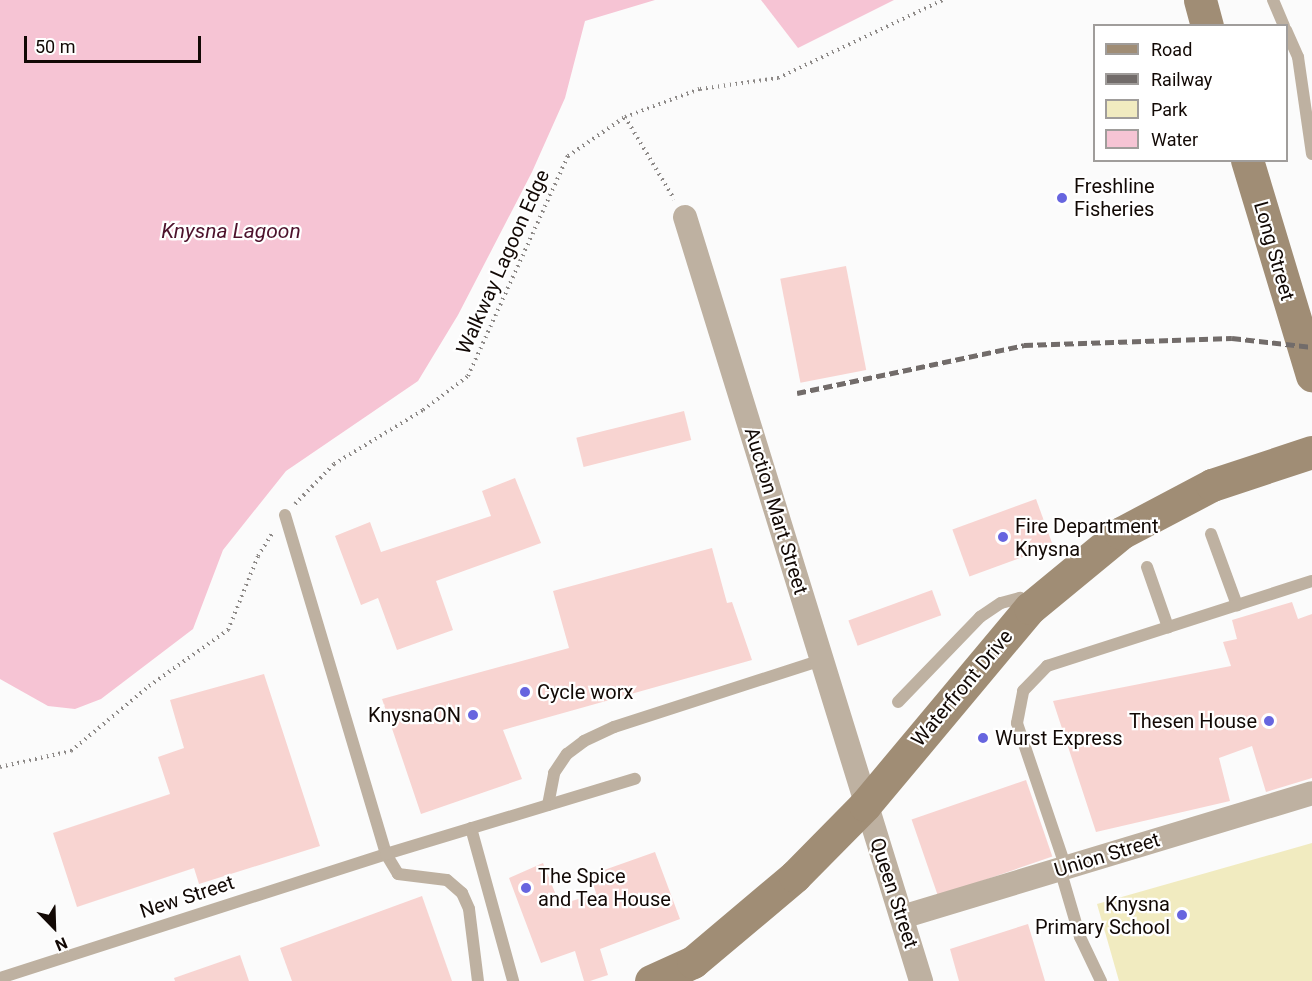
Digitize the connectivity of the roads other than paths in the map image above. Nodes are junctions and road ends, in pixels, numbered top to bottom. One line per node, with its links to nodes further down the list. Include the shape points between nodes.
1 (1200, 0): 3 (street)
2 (1273, 0): 4 (lane)
3 (1206, 24)
4 (1283, 24)
5 (1288, 32): 6 (lane, via 1298,57)
6 (1312, 154)
7 (1248, 162): 9 (street, Long Street)
8 (685, 217): 18 (street, Auction Mart Street)
9 (1312, 375)
10 (1312, 452): 16 (street, Waterfront Drive, via 1212,485 1159,511 1121,533)
11 (285, 515): 25 (lane)
12 (1211, 534): 15 (lane)
13 (1148, 567): 17 (lane)
14 (1312, 581): 15 (lane)
15 (1237, 605): 17 (lane)
16 (1030, 608): 19 (lane, via 1020,598 1001,603 980,617); 23 (street, Waterfront Drive)
17 (1167, 627): 26 (lane, via 1047,666 1023,691 1017,723)
18 (822, 660): 22 (lane, via 614,727 584,741 567,754 555,773); 23 (street, Auction Mart Street)
19 (898, 702)
20 (635, 779): 22 (lane, New Street)
21 (1312, 794): 26 (street, Union Street)
22 (548, 805): 24 (lane, New Street)
23 (865, 806): 27 (street, Queen Street); 32 (street, Waterfront Drive, via 795,876 727,935 693,962)
24 (471, 828): 25 (lane, New Street); 31 (lane)
25 (386, 854): 29 (lane, New Street); 30 (lane, via 398,874 447,879 462,893 469,909)
26 (1063, 868): 27 (street, Union Street); 28 (lane)
27 (902, 917): 33 (street, Queen Street)
28 (1080, 938): 34 (lane); 35 (lane)
29 (0, 978)
30 (478, 981)
31 (513, 981)
32 (651, 981)
33 (921, 981)
34 (1091, 981)
35 (1101, 981)

